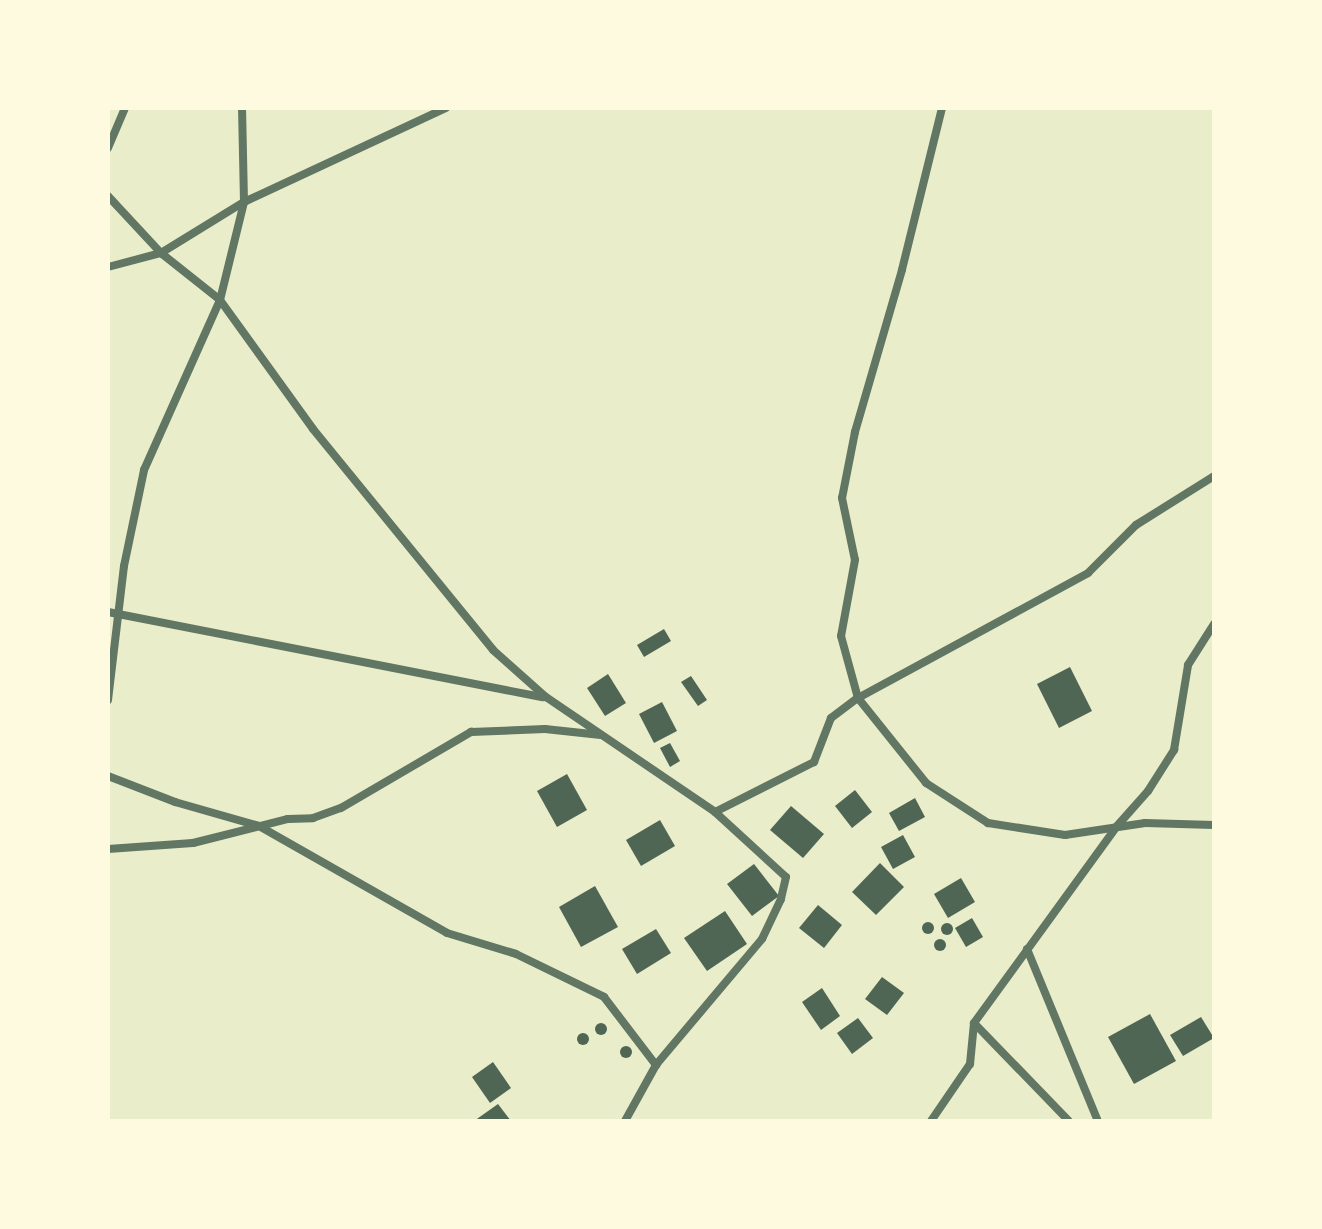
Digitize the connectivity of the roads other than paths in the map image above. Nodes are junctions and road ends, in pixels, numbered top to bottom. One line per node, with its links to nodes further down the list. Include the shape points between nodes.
1 (125, 108): 5 (street)
2 (242, 108): 7 (street)
3 (446, 108): 7 (street)
4 (942, 108): 16 (street, via 842,498 855,560 841,636)
5 (108, 148)
6 (108, 196): 8 (street)
7 (244, 202): 8 (street); 10 (street)
8 (161, 253): 9 (street); 10 (street)
9 (108, 267)
10 (220, 300): 13 (street, via 144,470); 15 (street, via 313,429 493,650)
11 (1214, 476): 16 (street, via 1136,525 1088,573)
12 (108, 612): 13 (street)
13 (120, 614): 15 (street); 17 (street)
14 (1214, 624): 23 (street, via 1188,665 1174,750)
15 (546, 697): 18 (street)
16 (858, 698): 20 (street, via 831,718 814,762); 23 (street, via 926,783 988,823 1065,835)
17 (108, 700)
18 (602, 735): 20 (street); 22 (street, via 545,729 471,732 341,808)
19 (108, 776): 22 (street)
20 (715, 812): 27 (street, via 786,877 781,899 762,939)
21 (1214, 825): 23 (street)
22 (259, 826): 24 (street, via 193,843); 27 (street, via 447,933 516,954 604,997)
23 (1117, 826): 25 (street)
24 (108, 849)
25 (1027, 949): 26 (street); 31 (street)
26 (974, 1023): 29 (street, via 970,1064); 30 (street)
27 (656, 1065): 28 (street)
28 (625, 1121)
29 (931, 1121)
30 (1069, 1121)
31 (1098, 1121)

